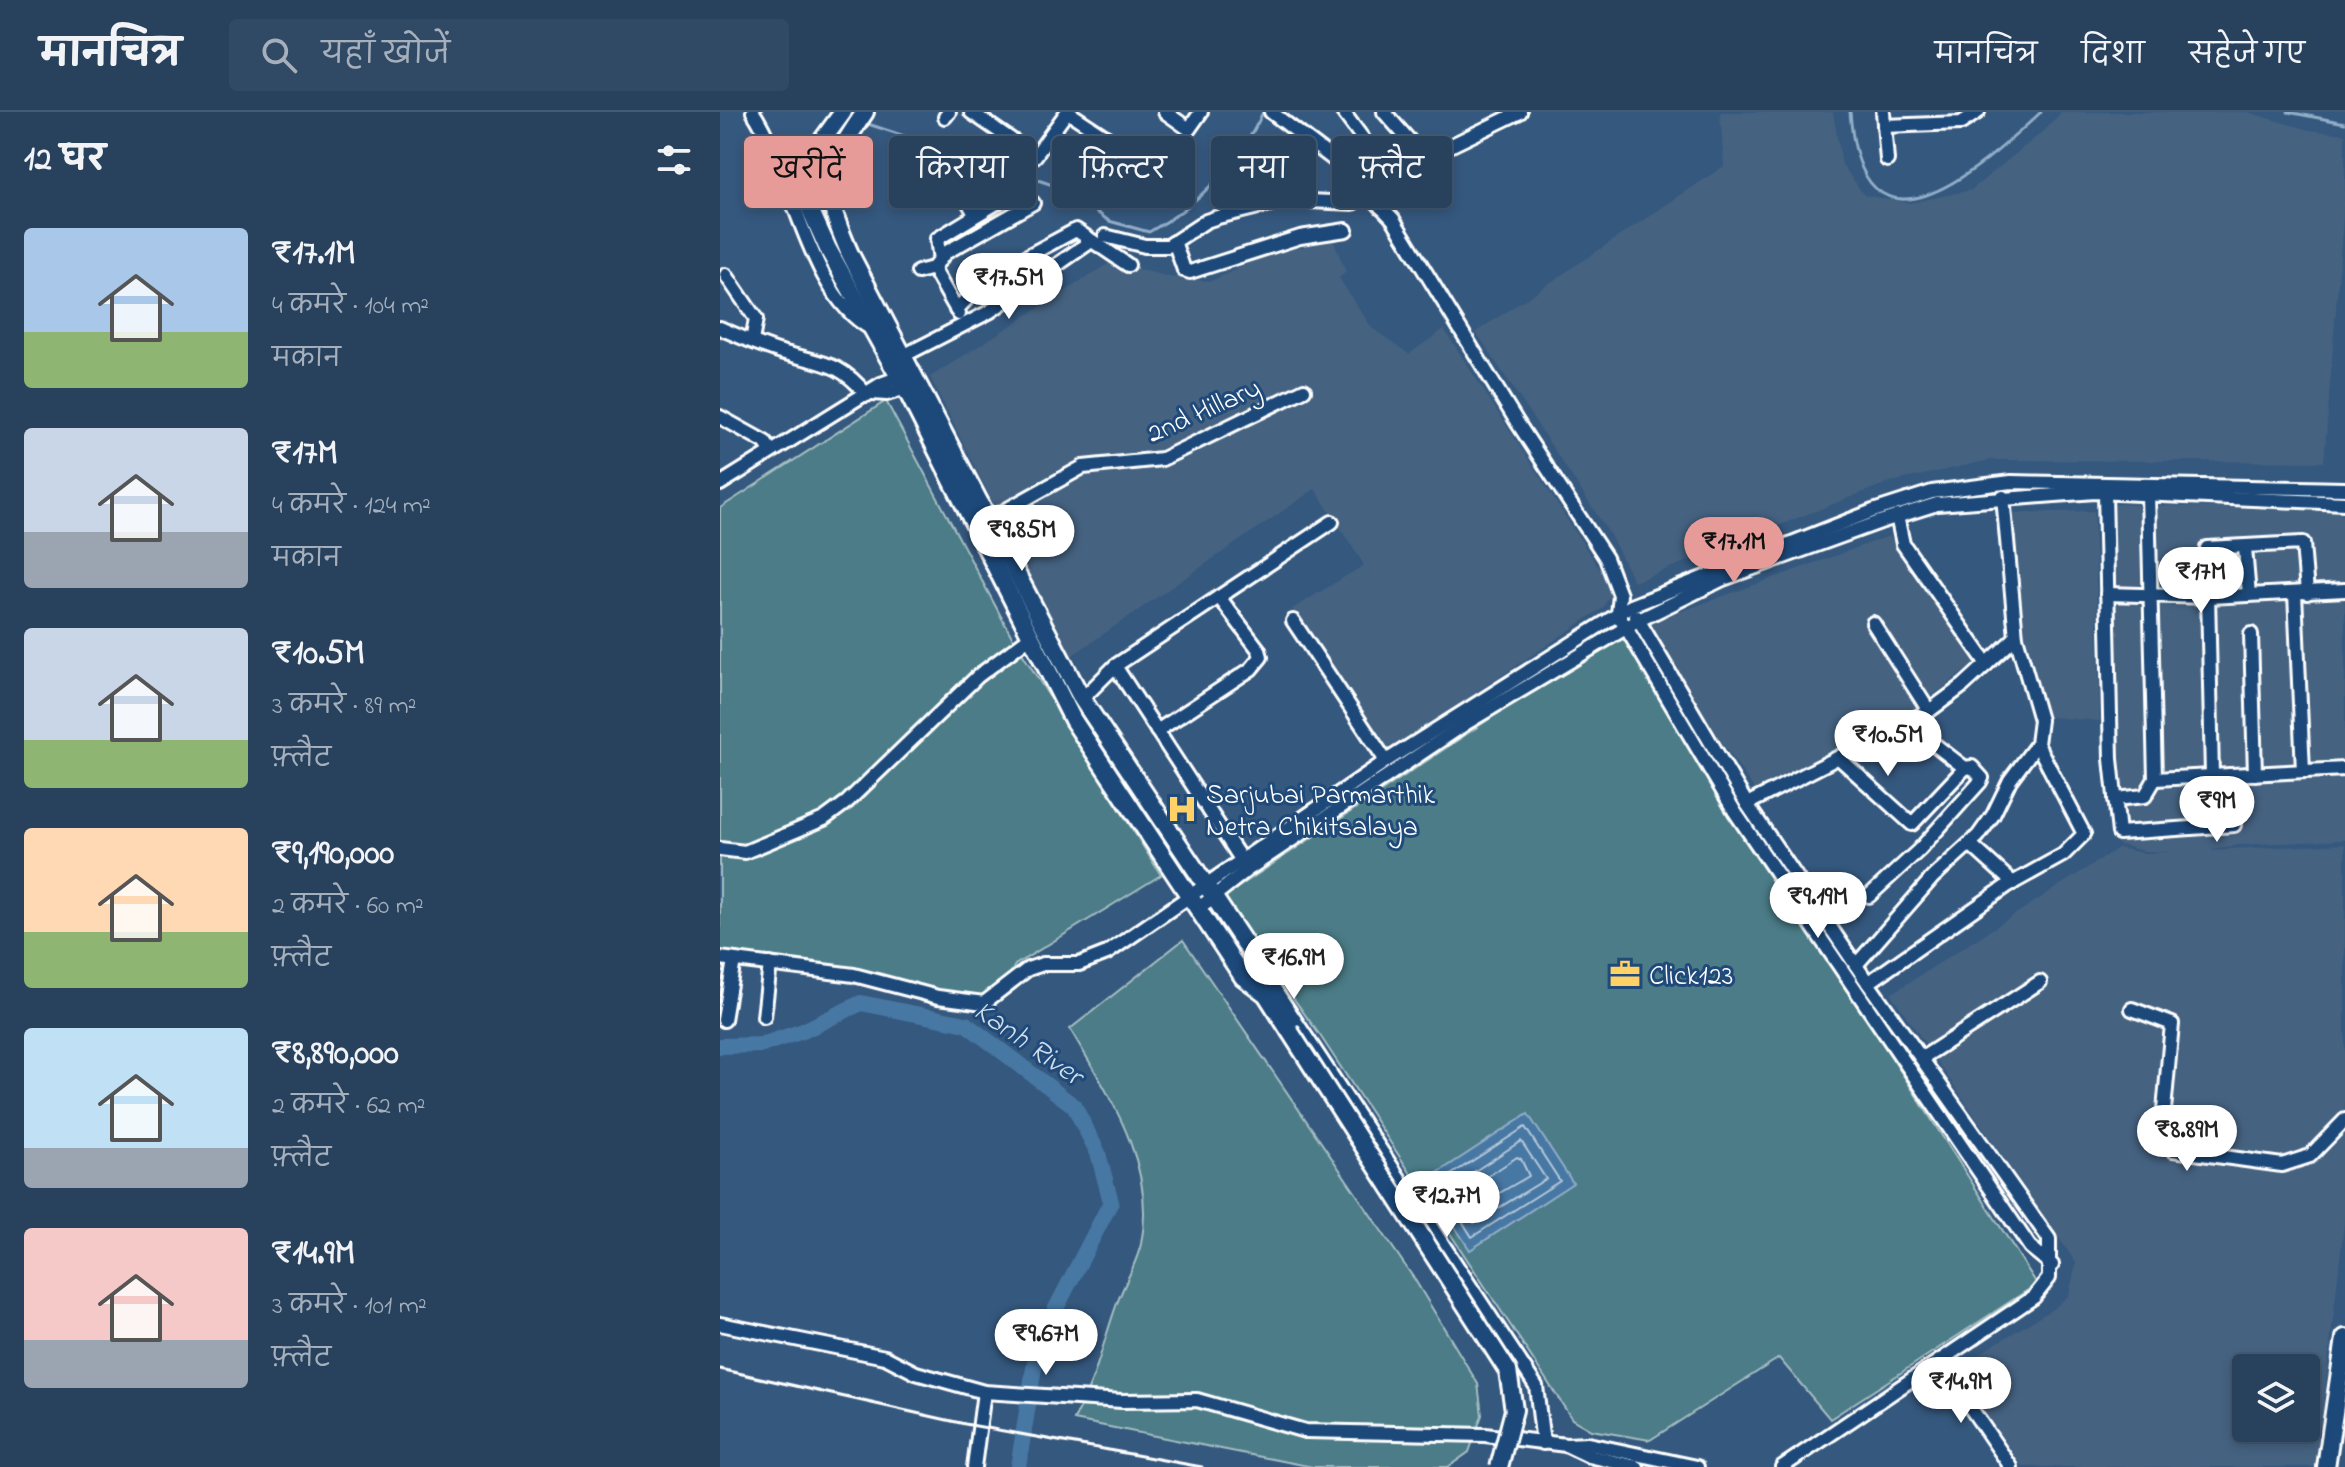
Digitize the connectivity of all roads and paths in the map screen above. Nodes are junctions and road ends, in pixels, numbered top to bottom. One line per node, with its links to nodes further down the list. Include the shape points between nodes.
1 (753, 112): 38 (street, via 832,288 852,319)
2 (843, 112): 38 (main road, via 816,149 810,209)
3 (865, 112): 40 (main road, via 833,162 828,187 832,212)
4 (971, 112): 5 (street, via 1035,156)
5 (1068, 112): 15 (street)
6 (1165, 112): 7 (street, via 1189,129)
7 (1201, 112)
8 (1271, 112): 19 (street)
9 (1343, 112): 16 (street)
10 (1384, 112): 17 (street)
11 (1520, 112): 13 (street)
12 (1978, 112): 14 (street, via 1961,123)
13 (1486, 118): 18 (street)
14 (1884, 119): 20 (street)
15 (1104, 136)
16 (1361, 136)
17 (1405, 136)
18 (1452, 140)
19 (1332, 158)
20 (1887, 160)
21 (1332, 202): 30 (street, via 1287,200 1218,217)
22 (972, 208): 26 (street)
23 (986, 208): 26 (street)
24 (1024, 208): 31 (street, via 945,253)
25 (1382, 208): 60 (street, via 1596,540)
26 (975, 214): 31 (street, via 937,239)
27 (1346, 230): 30 (street, via 1300,237 1190,272 1183,268)
28 (1105, 236): 30 (street, via 1145,246)
29 (1090, 242): 32 (street); 35 (street, via 1076,230 1054,240 988,277); 36 (street, via 1019,293)
30 (1175, 244)
31 (937, 264): 33 (street); 35 (street)
32 (1128, 265)
33 (918, 272)
34 (722, 274): 39 (street, via 756,319)
35 (956, 310): 36 (street)
36 (964, 324): 40 (street)
37 (720, 328): 39 (street)
38 (874, 330): 41 (main road)
39 (752, 341): 43 (street, via 839,368)
40 (903, 356): 41 (main road)
41 (909, 380): 43 (street, via 887,394); 54 (main road); 73 (main road)
42 (1304, 390): 54 (street, 2nd Hillary, via 1162,459 1083,467)
43 (870, 394): 45 (street)
44 (720, 417): 45 (street, via 765,442)
45 (771, 451): 46 (street)
46 (720, 484)
47 (2345, 489): 50 (street, via 2011,482)
48 (2105, 492): 49 (street); 51 (street); 59 (street)
49 (2148, 493): 52 (street); 61 (street)
50 (1968, 494): 51 (street); 53 (street); 65 (street, via 1932,492 1873,511)
51 (2003, 497): 72 (street)
52 (2345, 503)
53 (1897, 516): 67 (street, via 1723,579); 74 (street, via 1903,544)
54 (988, 520): 76 (main road)
55 (1332, 522): 63 (street)
56 (2245, 548): 58 (street, via 2303,543); 62 (street); 64 (street, via 2207,548)
57 (2345, 590): 58 (street)
58 (2301, 593): 62 (street); 85 (street)
59 (2107, 594): 61 (street); 90 (street)
60 (1620, 595): 65 (street); 66 (street)
61 (2152, 595): 64 (street); 89 (street)
62 (2249, 595): 64 (street)
63 (1219, 597): 75 (street); 79 (street, via 1261,657)
64 (2209, 597): 88 (street)
65 (1631, 606): 66 (street); 67 (street)
66 (1618, 614): 70 (street); 82 (street)
67 (1639, 620): 70 (street); 91 (street)
68 (1293, 621): 82 (street)
69 (1873, 623): 77 (street)
70 (1626, 628): 95 (street, via 1468,722); 114 (street, via 1735,812 2030,1247)
71 (2251, 634): 86 (street)
72 (2016, 637): 74 (street); 80 (street, via 2040,720)
73 (1029, 638): 93 (street, via 996,659 824,819 745,852); 100 (main road, via 1073,720)
74 (1987, 664): 77 (street)
75 (1115, 666): 76 (street); 79 (street)
76 (1082, 699): 96 (main road)
77 (1929, 711): 78 (street)
78 (1908, 724): 81 (street); 83 (street)
79 (1157, 731): 94 (street)
80 (2037, 744): 92 (street); 97 (street, via 2084,834 2063,855)
81 (1839, 758): 83 (street, via 1912,824); 91 (street)
82 (1386, 761): 94 (street)
83 (1965, 768): 98 (street, via 1971,766 1982,780)
84 (2345, 769): 85 (street)
85 (2303, 771): 86 (street)
86 (2255, 774): 87 (street)
87 (2230, 775): 88 (street); 90 (street, via 2234,825 2119,833)
88 (2212, 776): 89 (street)
89 (2155, 779): 90 (street, via 2145,796)
90 (2115, 799)
91 (1747, 804): 104 (street)
92 (1970, 844): 97 (street); 104 (street, via 1933,877)
93 (720, 849)
94 (1240, 858): 95 (street); 96 (street)
95 (1247, 870): 99 (street)
96 (1205, 883): 99 (main road); 100 (street)
97 (2013, 883): 107 (street)
98 (1869, 896)
99 (1215, 897): 100 (street); 105 (main road)
100 (1195, 901): 103 (street, via 1107,953 1079,964 1028,969 984,1003 854,975); 108 (main road, via 1243,977)
101 (720, 958): 102 (street)
102 (734, 960): 103 (street); 111 (street)
103 (770, 964): 110 (street)
104 (1856, 965): 107 (street)
105 (1261, 968): 108 (main road); 119 (street, via 1536,1386)
106 (2040, 982): 112 (street)
107 (1868, 983): 112 (street)
108 (1266, 994): 122 (main road, bridge, via 1508,1371 1514,1410)
109 (2132, 1009): 113 (street, via 2172,1024 2162,1132 2173,1150 2282,1165 2310,1156)
110 (764, 1017)
111 (724, 1020)
112 (1922, 1058): 114 (street, via 2049,1239)
113 (2345, 1120)
114 (2052, 1265): 117 (street, via 2034,1297)
115 (720, 1324): 118 (street, via 885,1357 916,1373)
116 (2345, 1338): 127 (main road)
117 (1940, 1363): 125 (street); 126 (street)
118 (984, 1392): 119 (street, via 1197,1400 1305,1431 1485,1435); 121 (street)
119 (1543, 1443): 120 (street)
120 (1566, 1445): 123 (street); 124 (street, via 1588,1444)
121 (974, 1467)
122 (1499, 1467)
123 (1637, 1467)
124 (1697, 1467)
125 (1782, 1467)
126 (2011, 1467)
127 (2326, 1467)

